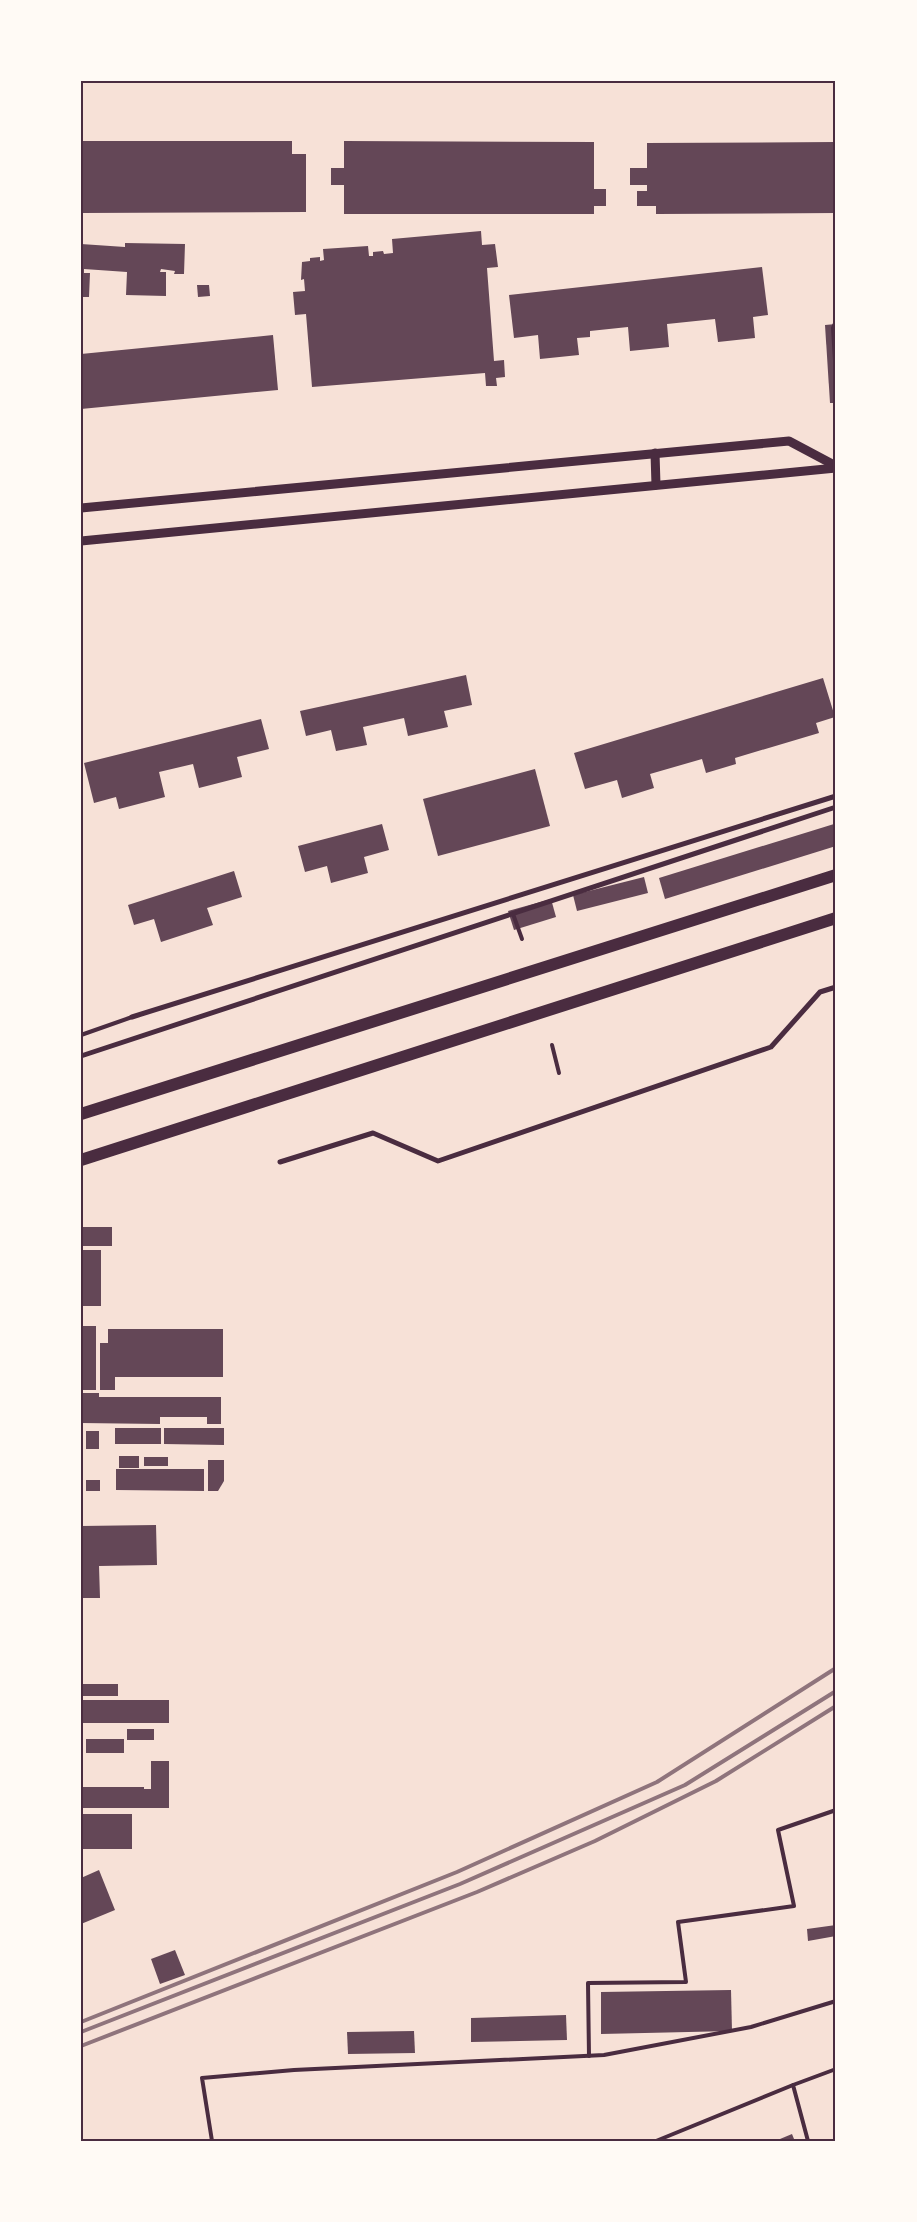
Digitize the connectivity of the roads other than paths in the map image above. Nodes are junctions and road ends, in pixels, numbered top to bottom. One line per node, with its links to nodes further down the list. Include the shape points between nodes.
1 (836, 321): 2 (lane, via 833,328)
2 (836, 377)
3 (655, 453): 4 (street, via 789,441); 5 (street); 6 (street)
4 (836, 467): 5 (street)
5 (656, 485): 7 (street)
6 (81, 508)
7 (81, 541)
8 (836, 796): 15 (street)
9 (836, 808): 11 (street)
10 (836, 875): 20 (highway)
11 (513, 914): 13 (lane); 18 (street)
12 (836, 918): 21 (highway)
13 (522, 939)
14 (836, 987): 22 (street, via 820,992 771,1047 438,1161 373,1134)
15 (132, 1017): 16 (lane)
16 (81, 1035)
17 (552, 1045): 19 (lane)
18 (81, 1056)
19 (559, 1073)
20 (81, 1114)
21 (81, 1160)
22 (280, 1162)
23 (836, 1810): 25 (lane, via 778,1830 794,1906 678,1922 686,1982 588,1983)
24 (836, 2001): 25 (lane, via 752,2027)
25 (589, 2056): 28 (lane, via 294,2070 202,2078)
26 (836, 2069): 27 (lane)
27 (793, 2085): 29 (lane); 30 (lane)
28 (212, 2141)
29 (656, 2141)
30 (808, 2141)

